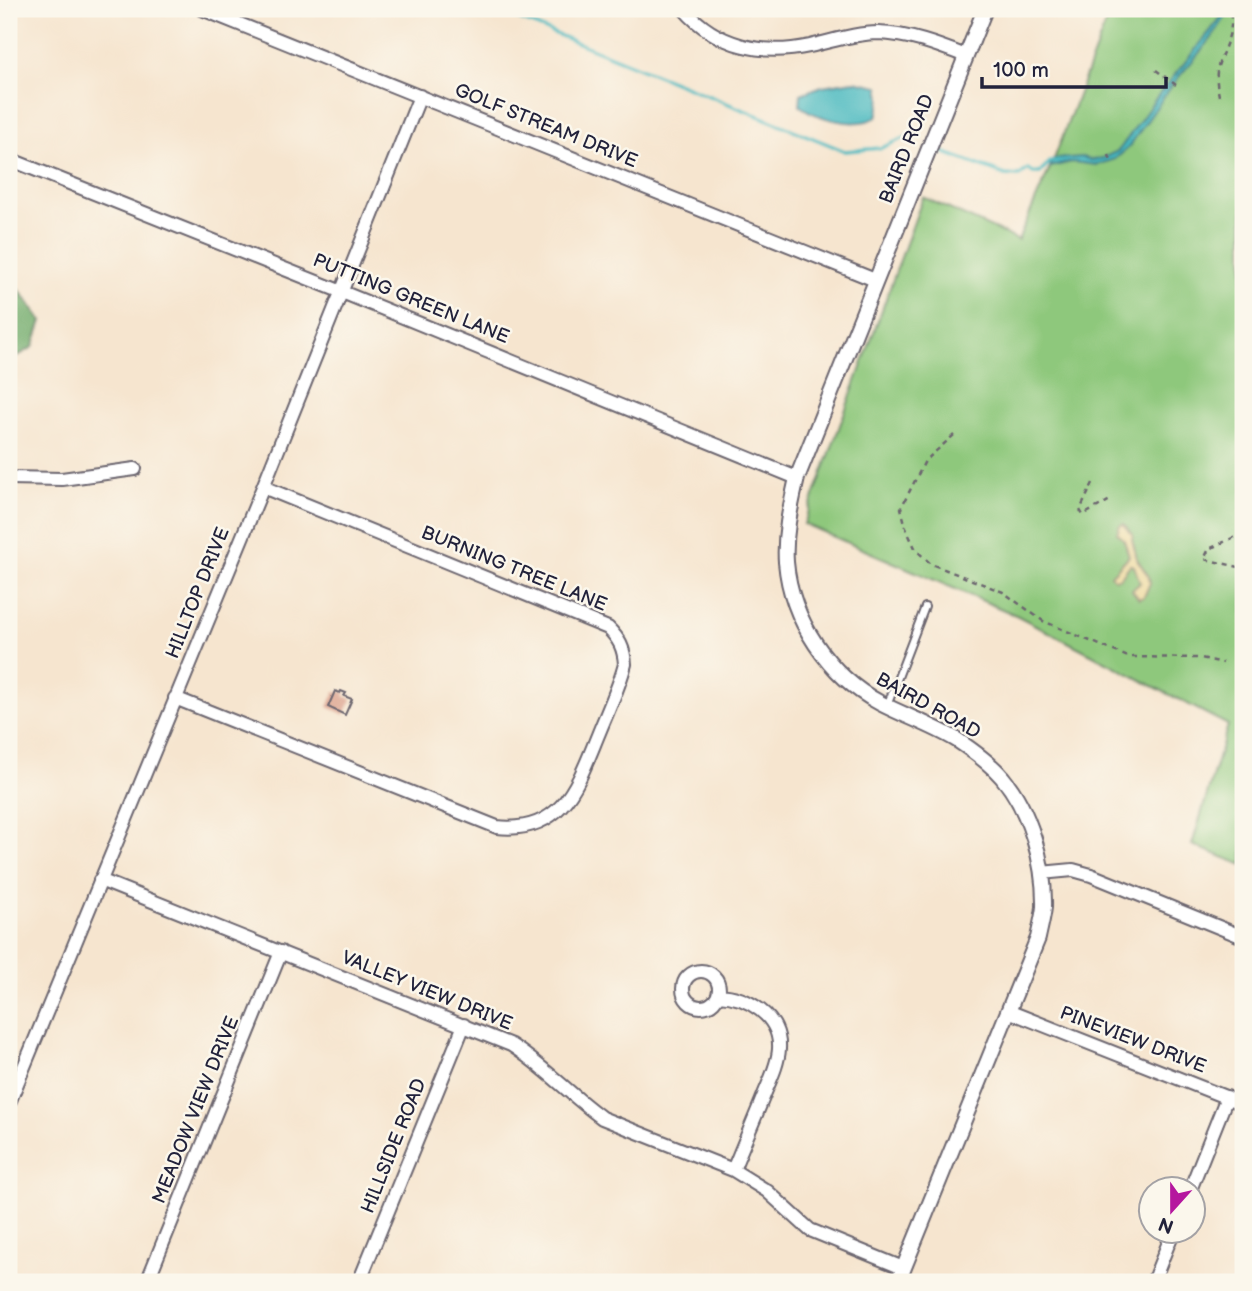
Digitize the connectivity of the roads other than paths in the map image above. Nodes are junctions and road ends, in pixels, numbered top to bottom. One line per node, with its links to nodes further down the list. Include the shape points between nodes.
1 (202, 9): 5 (street, GOLF STREAM DRIVE)
2 (684, 9): 4 (street, via 711,33 750,48 794,49 878,33 915,38)
3 (985, 9): 4 (street, BAIRD ROAD)
4 (966, 55): 7 (street, BAIRD ROAD)
5 (420, 96): 7 (street, GOLF STREAM DRIVE); 8 (street, HILLTOP DRIVE)
6 (9, 159): 8 (street, PUTTING GREEN LANE)
7 (875, 280): 11 (street, BAIRD ROAD)
8 (342, 292): 11 (street, PUTTING GREEN LANE); 12 (street, HILLTOP DRIVE)
9 (135, 469): 10 (street, via 62,479)
10 (9, 478)
11 (797, 478): 15 (street, BAIRD ROAD, via 786,560 797,607 837,671 858,690)
12 (262, 487): 14 (street, HILLTOP DRIVE); 14 (street, BURNING TREE LANE, via 608,628 619,639 625,664 579,782 544,821 513,829 497,827)
13 (925, 607): 15 (lane)
14 (175, 698): 17 (street, HILLTOP DRIVE)
15 (887, 706): 16 (street, BAIRD ROAD, via 957,740 1002,776 1024,814)
16 (1041, 873): 18 (street, via 1073,870 1091,875); 21 (street, BAIRD ROAD, via 1044,909 1038,938)
17 (100, 880): 19 (street, VALLEY VIEW DRIVE); 24 (street, HILLTOP DRIVE)
18 (1243, 937)
19 (281, 952): 22 (street, VALLEY VIEW DRIVE); 30 (street, MEADOW VIEW DRIVE)
20 (718, 995): 26 (street, via 756,1007 768,1017 779,1038 777,1063)
21 (1008, 1011): 23 (street, PINEVIEW DRIVE); 29 (street, BAIRD ROAD)
22 (464, 1025): 26 (street, VALLEY VIEW DRIVE, via 511,1045 602,1118); 31 (street, HILLSIDE ROAD)
23 (1227, 1097): 25 (street, PINEVIEW DRIVE); 27 (street)
24 (9, 1103)
25 (1243, 1104)
26 (733, 1170): 29 (street, VALLEY VIEW DRIVE, via 767,1191 810,1230)
27 (1195, 1176)
28 (1167, 1246): 33 (street)
29 (903, 1268): 32 (street, BAIRD ROAD)
30 (147, 1282)
31 (359, 1282)
32 (898, 1282)
33 (1153, 1282)

